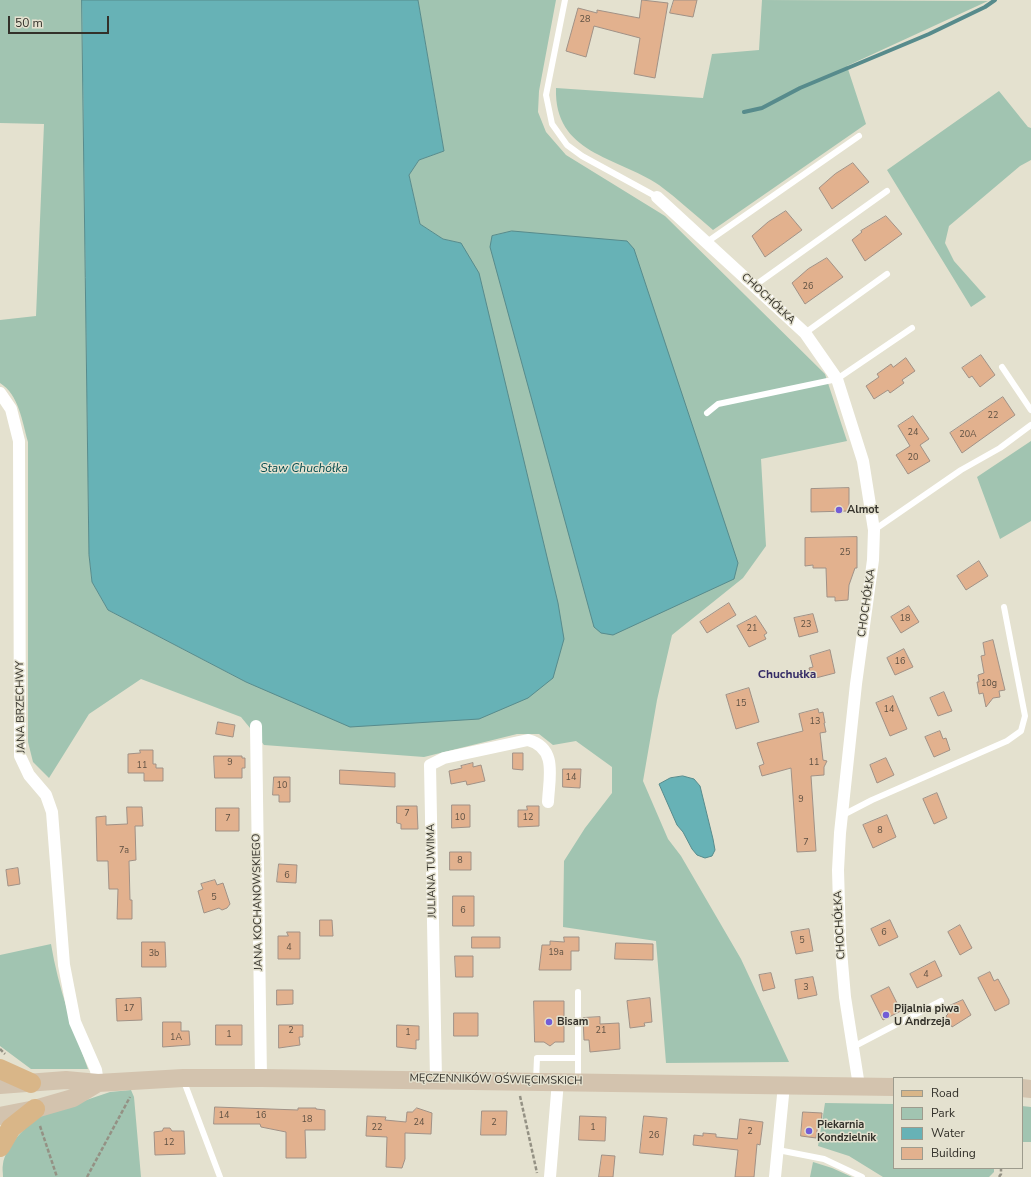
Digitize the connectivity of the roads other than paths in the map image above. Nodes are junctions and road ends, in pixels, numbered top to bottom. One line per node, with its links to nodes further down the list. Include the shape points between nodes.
1 (565, 0): 4 (lane, via 546,95 552,124 572,149)
2 (859, 136): 5 (lane)
3 (887, 191): 7 (lane)
4 (657, 197): 5 (street, CHOCHÓŁKA)
5 (707, 242): 7 (street, CHOCHÓŁKA)
6 (887, 274): 9 (lane)
7 (754, 286): 9 (street, CHOCHÓŁKA)
8 (912, 328): 11 (lane)
9 (805, 333): 11 (street, CHOCHÓŁKA)
10 (1002, 367): 13 (lane)
11 (837, 379): 14 (lane, via 718,404); 16 (street, CHOCHÓŁKA, via 863,461)
12 (0, 393): 33 (street, JANA BRZECHWY, via 11,409 19,441 20,756 29,775 46,795 52,812 64,965 75,1022 96,1070)
13 (1031, 410)
14 (706, 413)
15 (1031, 425): 16 (lane)
16 (874, 530): 20 (street, CHOCHÓŁKA, via 873,560 856,684)
17 (1004, 608): 20 (lane, via 1025,716 1021,732)
18 (256, 726): 27 (street, JANA KOCHANOWSKIEGO)
19 (548, 802): 28 (street, JULIANA TUWIMA, via 550,760 548,753 535,742 528,740 444,758 430,765)
20 (843, 814): 23 (street, CHOCHÓŁKA, via 838,870 840,939)
21 (578, 992): 24 (lane)
22 (941, 1001): 23 (lane)
23 (853, 1047): 36 (street, CHOCHÓŁKA)
24 (578, 1058): 29 (lane, via 536,1058); 31 (lane)
25 (0, 1069): 32 (main road)
26 (183, 1078): 27 (main road, MĘCZENNIKÓW OŚWIĘCIMSKICH); 33 (main road, MĘCZENNIKÓW OŚWIĘCIMSKICH); 42 (lane)
27 (261, 1078): 28 (main road, MĘCZENNIKÓW OŚWIĘCIMSKICH)
28 (436, 1079): 29 (main road, MĘCZENNIKÓW OŚWIĘCIMSKICH)
29 (536, 1081): 30 (main road, MĘCZENNIKÓW OŚWIĘCIMSKICH)
30 (558, 1081): 31 (main road, MĘCZENNIKÓW OŚWIĘCIMSKICH); 43 (street)
31 (578, 1081): 35 (main road, MĘCZENNIKÓW OŚWIĘCIMSKICH)
32 (32, 1083): 33 (main road, MĘCZENNIKÓW OŚWIĘCIMSKICH, via 66,1080); 34 (main road, MĘCZENNIKÓW OŚWIĘCIMSKICH)
33 (98, 1083): 38 (main road, MĘCZENNIKÓW OŚWIĘCIMSKICH)
34 (0, 1085)
35 (784, 1085): 36 (main road, MĘCZENNIKÓW OŚWIĘCIMSKICH); 41 (street)
36 (859, 1086): 37 (main road, MĘCZENNIKÓW OŚWIĘCIMSKICH)
37 (893, 1087)
38 (36, 1115): 39 (main road, MĘCZENNIKÓW OŚWIĘCIMSKICH); 40 (main road, via 11,1128)
39 (0, 1116)
40 (0, 1147)
41 (778, 1150): 44 (street); 45 (lane, via 824,1159)
42 (220, 1177)
43 (550, 1177)
44 (775, 1177)
45 (862, 1177)

